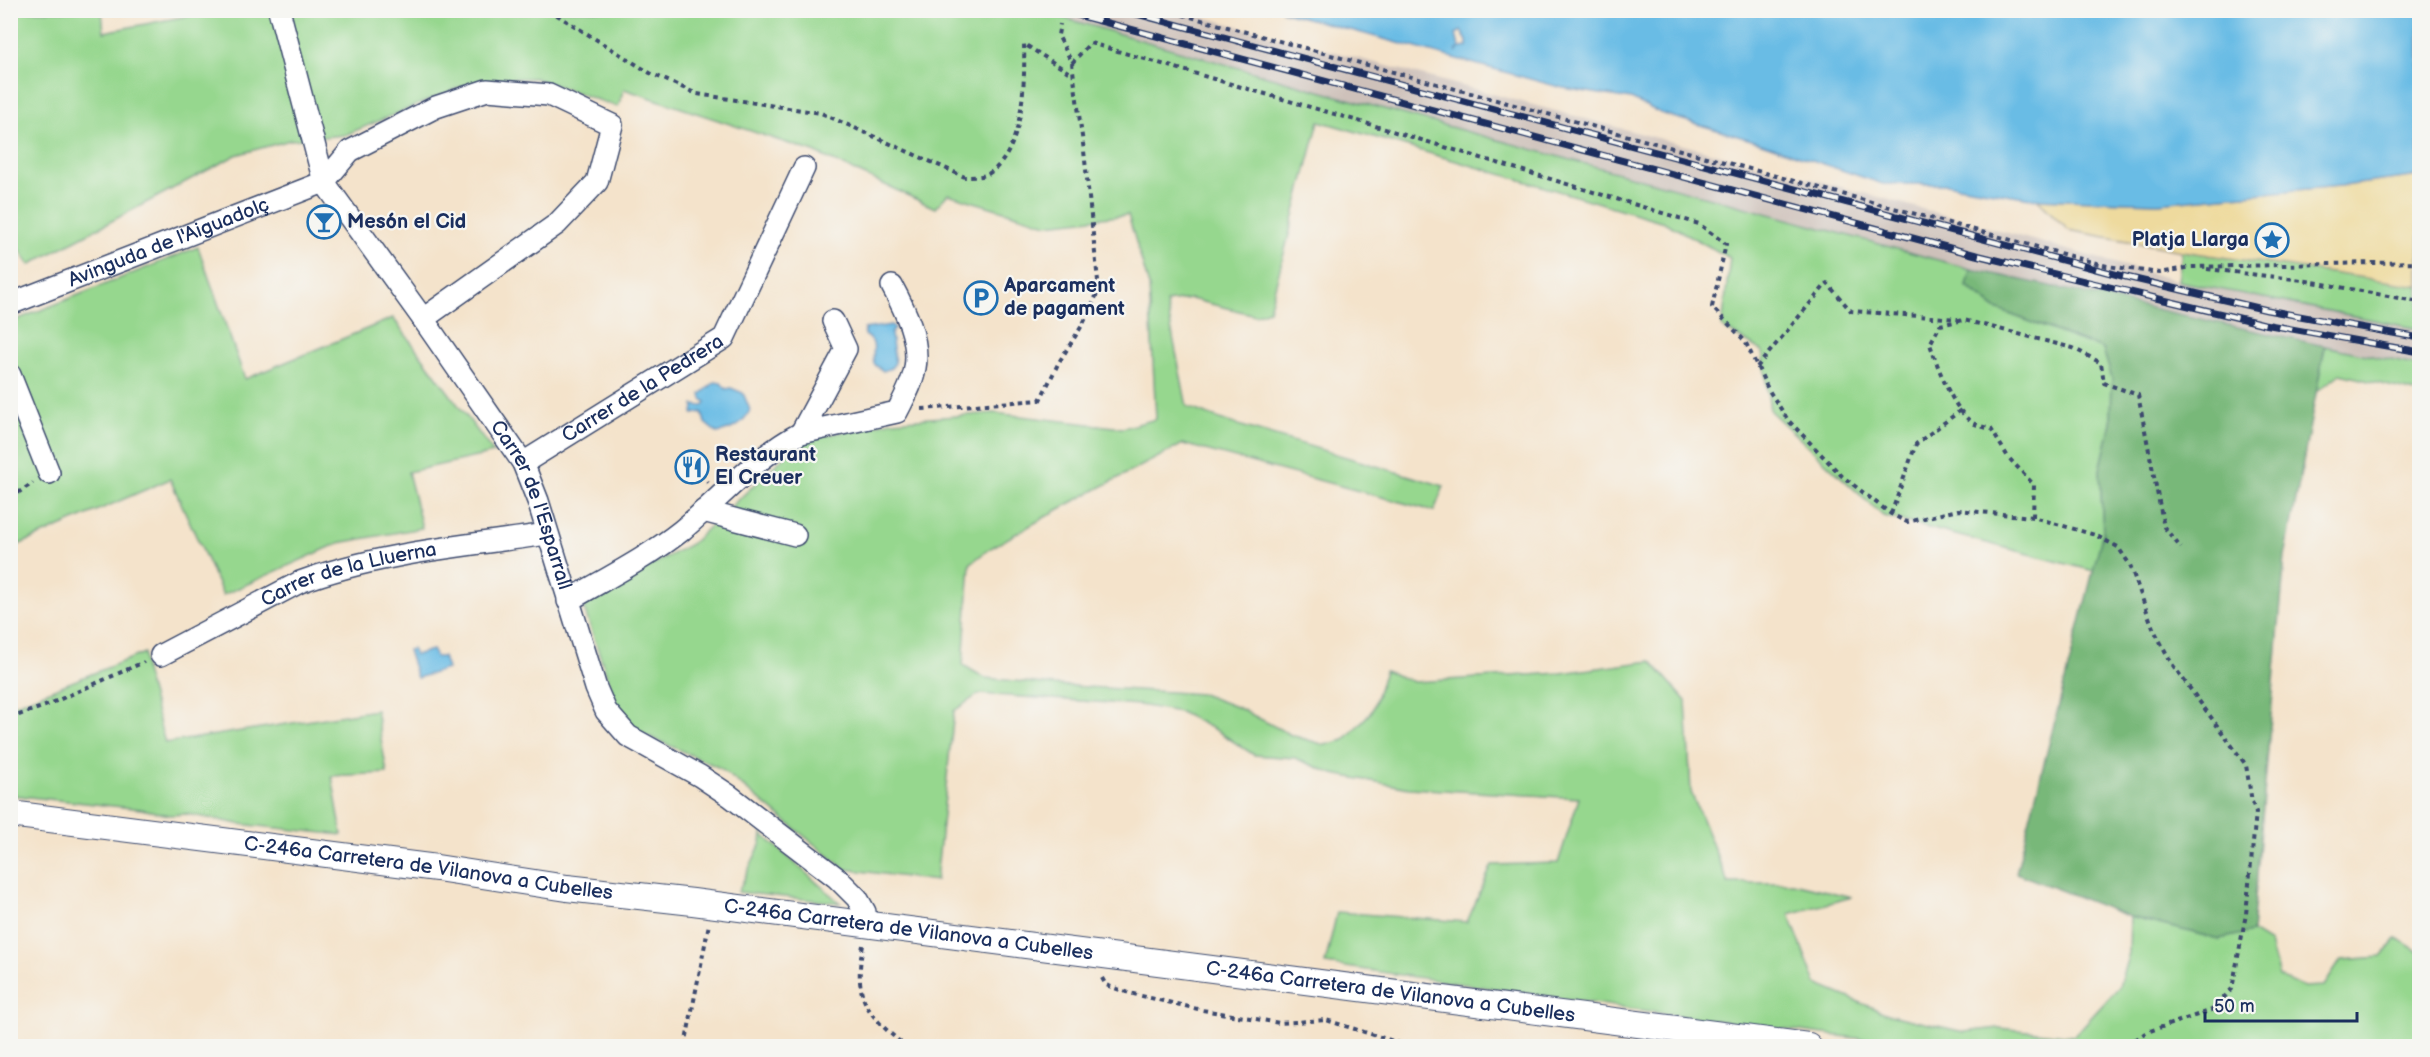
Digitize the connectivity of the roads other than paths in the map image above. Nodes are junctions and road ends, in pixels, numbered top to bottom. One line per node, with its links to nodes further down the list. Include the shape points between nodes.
1 (279, 10): 3 (street, Carrer de l'Esparrall)
2 (804, 168): 10 (street, Carrer de la Pedrera, via 724,338)
3 (324, 182): 5 (street, Avinguda de l'Aiguadolç); 6 (street, Carrer de l'Esparrall); 6 (street, via 350,151 436,107 487,90 549,95 612,124 597,182 557,224)
4 (892, 286): 9 (street, via 912,332 916,357 912,381 897,412)
5 (10, 304)
6 (423, 319): 10 (street, Carrer de l'Esparrall)
7 (833, 321): 9 (street, via 846,349)
8 (10, 375): 11 (street)
9 (801, 433): 12 (street, via 759,460)
10 (523, 463): 13 (street, Carrer de l'Esparrall)
11 (49, 474)
12 (703, 512): 14 (street); 15 (street, via 679,532)
13 (547, 534): 15 (street, Carrer de l'Esparrall); 16 (street, Carrer de la Lluerna, via 371,561 323,573)
14 (795, 535)
15 (568, 601): 18 (street, Carrer de l'Esparrall, via 596,688 617,725 628,736 730,796 837,878 857,898)
16 (161, 654)
17 (10, 814): 18 (main road, C-246a Carretera de Vilanova a Cubelles)
18 (866, 924): 19 (main road, C-246a Carretera de Vilanova a Cubelles)
19 (1808, 1047)

